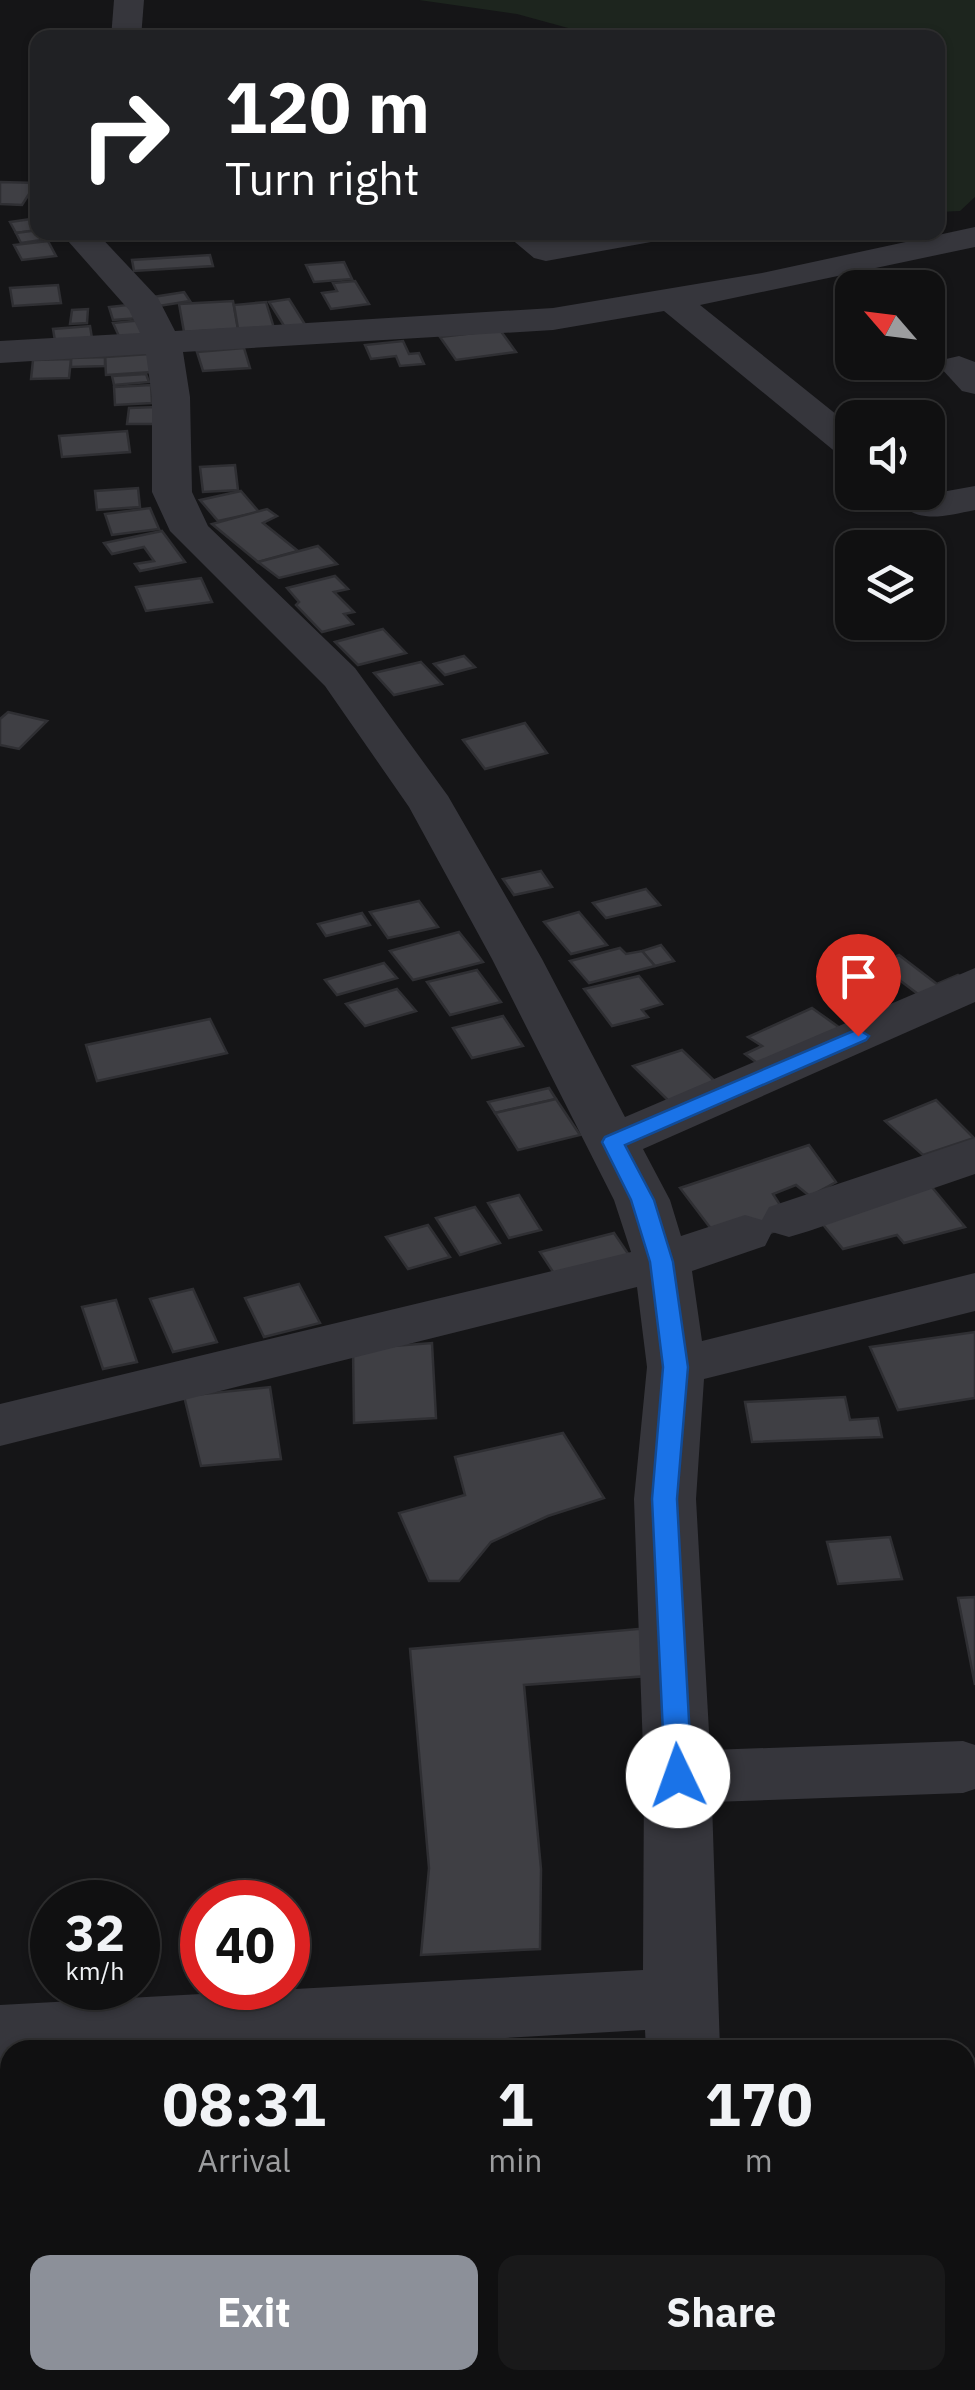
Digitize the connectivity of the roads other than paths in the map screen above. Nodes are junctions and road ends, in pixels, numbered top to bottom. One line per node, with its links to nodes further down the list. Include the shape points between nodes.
1 (129, 0): 2 (street)
2 (127, 30)
3 (975, 237): 8 (street)
4 (84, 240): 10 (street, via 144,306)
5 (530, 240): 6 (street, via 546,252)
6 (608, 240)
7 (812, 240): 8 (street)
8 (859, 262): 9 (street)
9 (671, 299): 10 (street, via 553,319); 12 (street)
10 (162, 342): 11 (street); 16 (street, via 172,492 190,531 340,677 432,806)
11 (0, 352)
12 (835, 432)
13 (975, 498): 14 (street)
14 (945, 504)
15 (975, 984): 16 (street)
16 (613, 1142): 18 (street)
17 (975, 1156): 18 (street)
18 (662, 1262): 20 (street); 21 (street)
19 (975, 1292): 20 (street)
20 (676, 1367): 23 (street, via 664,1499)
21 (0, 1425)
22 (963, 1767): 23 (street)
23 (678, 1776): 24 (street)
24 (681, 2024): 25 (street)
25 (0, 2036)

